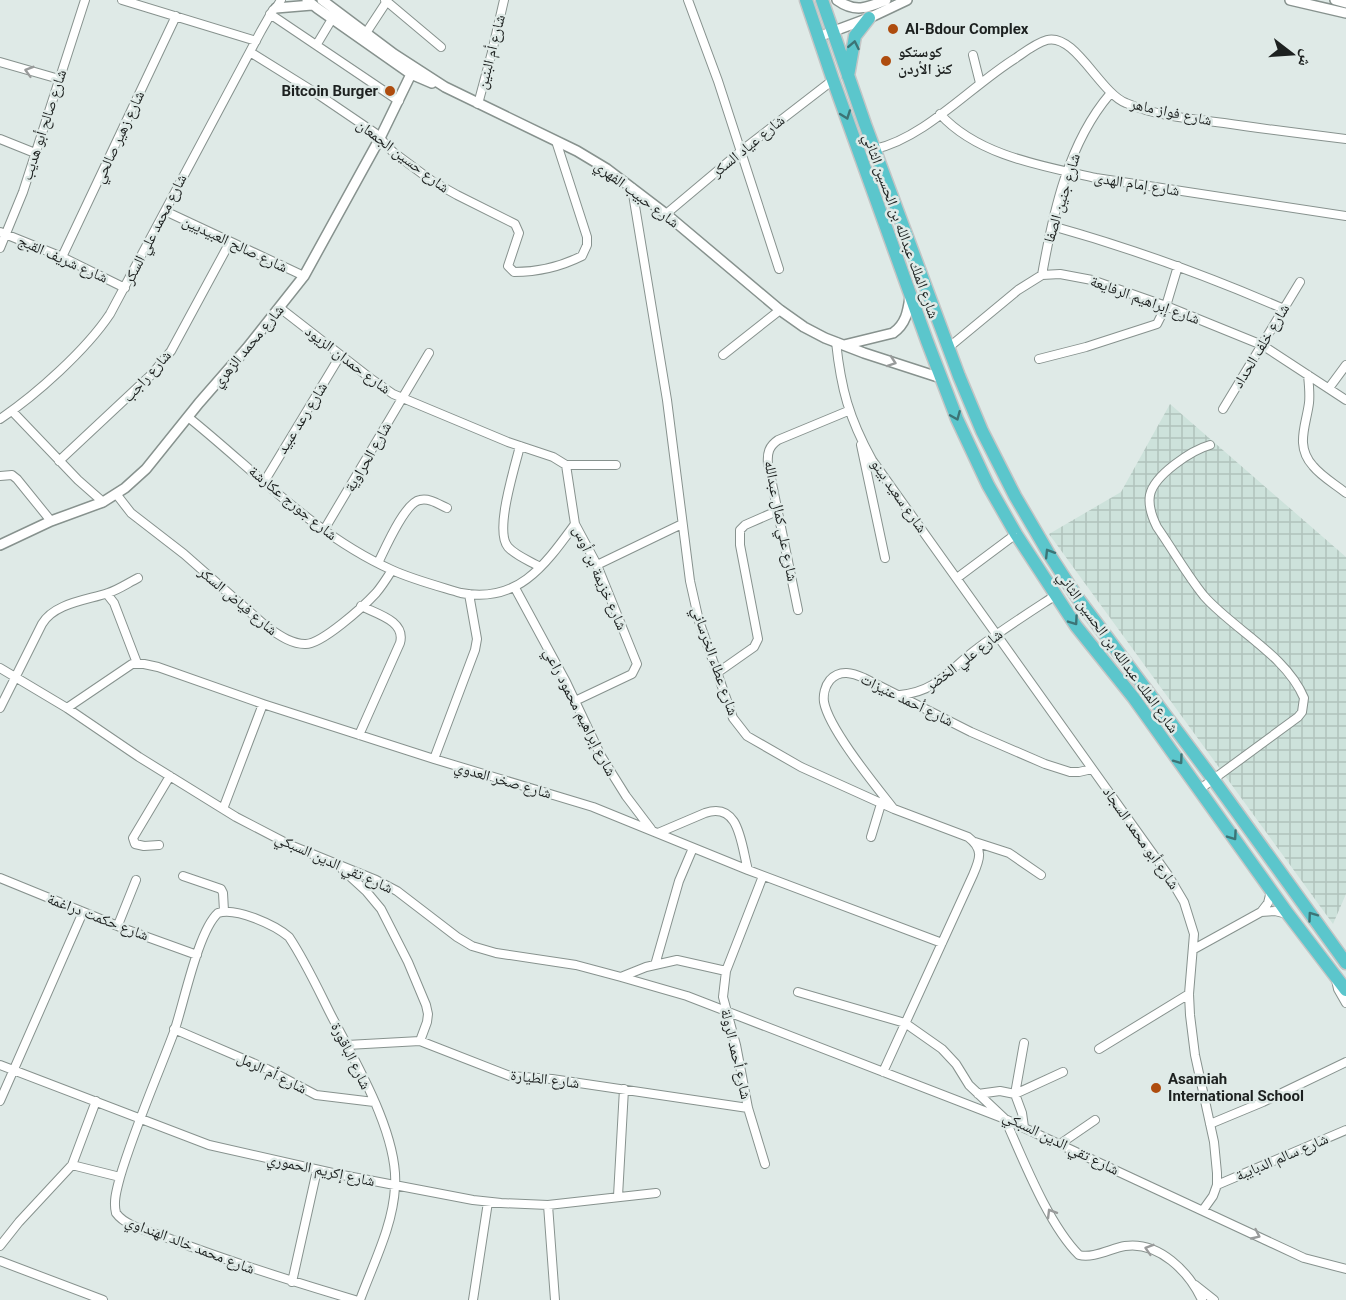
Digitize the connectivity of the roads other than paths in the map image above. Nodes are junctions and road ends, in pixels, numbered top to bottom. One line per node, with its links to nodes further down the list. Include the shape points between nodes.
1 (85, 0): 32 (street, شارع صالح أبو هديب)
2 (122, 0): 18 (street)
3 (322, 0): 22 (street, شارع حبيب الفهري)
4 (504, 0): 37 (street, شارع أم البنين)
5 (688, 0): 44 (street)
6 (806, 0): 23 (highway, شارع الملك عبدالله بن الحسين الثاني)
7 (822, 0): 21 (highway, شارع الملك عبدالله بن الحسين الثاني)
8 (837, 0): 9 (street, via 858,10)
9 (886, 0)
10 (907, 0): 19 (street)
11 (1290, 0): 17 (street)
12 (1337, 0): 15 (street)
13 (386, 1): 22 (street); 26 (street)
14 (310, 3): 16 (street); 20 (street, شارع حبيب الفهري)
15 (1346, 3)
16 (275, 6): 24 (street, شارع محمد علي السكر); 25 (street)
17 (1346, 13)
18 (176, 16): 24 (street); 55 (street, شارع زهير صالحي)
19 (869, 18): 21 (street); 31 (highway, one-way to 19, via 855,36)
20 (332, 19): 25 (street); 30 (street, شارع حبيب الفهري)
21 (832, 31): 23 (street); 31 (highway, شارع الملك عبدالله بن الحسين الثاني)
22 (366, 33): 30 (street, شارع حبيب الفهري)
23 (818, 37): 33 (highway, شارع الملك عبدالله بن الحسين الثاني)
24 (256, 41): 27 (street, شارع محمد علي السكر)
25 (317, 44): 36 (street)
26 (441, 47)
27 (250, 52): 39 (street, شارع حسين الجمعان, via 319,94); 48 (street, شارع محمد علي السكر)
28 (973, 55): 34 (street)
29 (0, 62): 32 (street, one-way to 29)
30 (412, 71): 36 (street, شارع محمد الزهري); 37 (street, شارع حبيب الفهري)
31 (848, 78): 43 (highway, شارع الملك عبدالله بن الحسين الثاني)
32 (59, 79): 45 (street, شارع صالح أبو هديب)
33 (833, 80): 44 (street, شارع عياد السكر); 62 (highway, شارع الملك عبدالله بن الحسين الثاني, one-way to 62)
34 (980, 83): 35 (street, شارع فواز ماهر, via 1040,42 1055,39 1078,55); 38 (street, شارع فواز ماهر)
35 (1110, 94): 41 (street, شارع فواز ماهر, via 1162,114); 46 (street, شارع جنين الصفا, via 1094,115)
36 (399, 101): 39 (street, شارع محمد الزهري)
37 (478, 104): 42 (street, شارع حبيب الفهري)
38 (940, 114): 43 (street, شارع فواز ماهر, via 899,142); 46 (street, شارع إمام الهدى, via 960,132 996,150)
39 (380, 138): 42 (street, شارع حسين الجمعان, via 432,181 515,224 519,233 508,266 514,272 558,266 582,256 587,245); 59 (street, شارع محمد الزهري)
40 (0, 139): 45 (street)
41 (1346, 139)
42 (556, 141): 47 (street, شارع حبيب الفهري, via 607,168)
43 (875, 149): 69 (highway, شارع الملك عبدالله بن الحسين الثاني)
44 (741, 151): 49 (street, شارع عياد السكر); 57 (street)
45 (35, 153): 52 (street, شارع صالح أبو هديب)
46 (1068, 172): 50 (street, شارع إمام الهدى); 51 (street, شارع جنين الصفا)
47 (632, 188): 49 (street, شارع حبيب الفهري); 100 (street, شارع عطاء الخرساني, via 665,389)
48 (165, 211): 53 (street, شارع صالح العبيديين); 61 (street, شارع محمد علي السكر)
49 (666, 214): 66 (street, شارع حبيب الفهري)
50 (1346, 216)
51 (1052, 226): 56 (street); 58 (street, شارع جنين الصفا)
52 (3, 233): 54 (street, شارع صالح أبو هديب); 55 (street, شارع شريف القبج)
53 (230, 242): 59 (street, شارع صالح العبيديين); 88 (street, شارع راجب, via 171,351 152,374)
54 (0, 248)
55 (62, 257): 61 (street, شارع شريف القبج)
56 (1179, 266): 63 (street); 65 (street)
57 (779, 269)
58 (1042, 275): 63 (street, شارع إبراهيم الرفايعة, via 1074,276); 69 (street)
59 (304, 276): 64 (street, شارع محمد الزهري)
60 (1300, 282): 65 (street, شارع خلف الحداد)
61 (125, 288): 81 (street, شارع محمد علي السكر, via 89,342)
62 (910, 297): 67 (street, via 905,320 893,333); 76 (highway, شارع الملك عبدالله بن الحسين الثاني)
63 (1166, 306): 68 (street, شارع إبراهيم الرفايعة); 73 (street, via 1154,326)
64 (280, 308): 72 (street, شارع حمدان الزيود); 83 (street, شارع محمد الزهري)
65 (1284, 309): 68 (street, شارع خلف الحداد)
66 (780, 310): 67 (street, شارع حبيب الفهري, via 804,327); 71 (street)
67 (840, 343): 76 (street, شارع حبيب الفهري, one-way to 76); 82 (street, شارع سعيد بينو, via 840,379)
68 (1262, 345): 75 (street, شارع إبراهيم الرفايعة); 80 (street, شارع خلف الحداد)
69 (948, 348): 131 (highway, شارع الملك عبدالله بن الحسين الثاني, one-way to 69, via 1049,554 998,464)
70 (429, 353): 78 (street, شارع الحراوية)
71 (723, 355)
72 (340, 356): 78 (street, شارع حمدان الزيود); 92 (street, شارع رعد عبيد)
73 (1039, 359)
74 (1346, 365): 77 (street)
75 (1308, 375): 77 (street, شارع إبراهيم الرفايعة); 93 (street, via 1304,452 1322,475)
76 (941, 378): 102 (highway, شارع الملك عبدالله بن الحسين الثاني, one-way to 102, via 988,485)
77 (1329, 388): 79 (street, شارع إبراهيم الرفايعة)
78 (402, 399): 87 (street, شارع حمدان الزيود); 101 (street, شارع الحراوية)
79 (1346, 400)
80 (1223, 409)
81 (12, 411): 84 (street, شارع محمد علي السكر); 88 (street)
82 (849, 411): 85 (street, شارع سعيد بينو); 97 (street, شارع علي كمال عبدالله, via 772,444 768,464)
83 (188, 417): 92 (street, شارع جورج عكارشة); 94 (street, شارع محمد الزهري, via 146,470)
84 (0, 419)
85 (858, 435): 104 (street); 110 (street, شارع سعيد بينو, via 884,479)
86 (1210, 445): 131 (street, via 1194,451 1157,482 1150,496 1153,518 1204,595 1280,665 1304,698 1298,717)
87 (520, 446): 89 (street); 107 (street, via 504,516 503,538 516,554)
88 (59, 461): 95 (street)
89 (566, 465): 90 (street); 99 (street, شارع خزيمة بن أوس)
90 (616, 465)
91 (0, 476): 98 (street, via 17,479)
92 (264, 482): 101 (street, شارع جورج عكارشة)
93 (1346, 492)
94 (117, 495): 95 (street, شارع محمد الزهري); 115 (street, شارع فياض السكر, via 131,513 289,641 307,645 316,642)
95 (103, 502): 98 (street, شارع محمد الزهري)
96 (447, 508): 105 (street, via 423,499 411,504)
97 (777, 511): 116 (street, شارع علي كمال عبدالله); 120 (street, via 740,530 758,639 754,647)
98 (51, 521): 103 (street, شارع محمد الزهري)
99 (575, 524): 106 (street, شارع خزيمة بن أوس); 107 (street)
100 (682, 524): 106 (street); 120 (street, شارع عطاء الخرساني, via 697,613)
101 (324, 530): 105 (street, شارع جورج عكارشة)
102 (1016, 534): 110 (street); 114 (highway, شارع الملك عبدالله بن الحسين الثاني)
103 (0, 545)
104 (885, 558)
105 (378, 563): 108 (street, شارع جورج عكارشة)
106 (597, 565): 123 (street, شارع خزيمة بن أوس, via 636,658 636,667 633,674)
107 (540, 567): 111 (street)
108 (392, 570): 113 (street, شارع جورج عكارشة); 115 (street, شارع فياض السكر)
109 (138, 578): 112 (street)
110 (957, 578): 117 (street, شارع سعيد بينو)
111 (515, 588): 113 (street, شارع جورج عكارشة); 123 (street, شارع إبراهيم محمود راعي)
112 (107, 594): 118 (street); 121 (street, via 50,614)
113 (469, 594): 128 (street, via 477,639 475,650)
114 (1056, 595): 117 (street, شارع علي الخضر); 132 (highway, شارع الملك عبدالله بن الحسين الثاني, one-way to 132)
115 (361, 606): 127 (street, via 396,624 402,634)
116 (798, 610)
117 (997, 634): 122 (street, شارع علي الخضر, via 939,683); 129 (street, شارع أبو محمد السجاد)
118 (137, 663): 124 (street, شارع صخر العدوي); 126 (street)
119 (0, 668): 121 (street, شارع تقي الدين السبكي)
120 (717, 673): 133 (street, شارع عطاء الخرساني, via 733,718 747,736 809,771)
121 (14, 677): 125 (street); 126 (street, شارع تقي الدين السبكي)
122 (899, 695): 129 (street, شارع أحمد عنيزات, via 1045,764 1070,772); 135 (street, شارع أحمد عنيزات, via 846,672 832,678 824,695 828,713 840,734)
123 (575, 701): 136 (street, شارع إبراهيم محمود راعي, via 613,775)
124 (263, 704): 127 (street, شارع صخر العدوي); 134 (street)
125 (0, 708)
126 (68, 708): 130 (street, شارع تقي الدين السبكي)
127 (359, 735): 128 (street, شارع صخر العدوي)
128 (434, 759): 136 (street, شارع صخر العدوي, via 579,802)
129 (1092, 769): 154 (street, شارع أبو محمد السجاد, via 1176,887)
130 (170, 776): 134 (street, شارع تقي الدين السبكي); 139 (street, via 133,838 135,844)
131 (1213, 779): 132 (street); 159 (highway, شارع الملك عبدالله بن الحسين الثاني, one-way to 131)
132 (1200, 789): 148 (highway, شارع الملك عبدالله بن الحسين الثاني, one-way to 148)
133 (881, 804): 135 (street, شارع عطاء الخرساني); 137 (street)
134 (223, 809): 141 (street, شارع تقي الدين السبكي)
135 (894, 809): 138 (street, شارع عطاء الخرساني)
136 (655, 832): 140 (street, شارع صخر العدوي); 142 (street, via 713,810 724,811 737,827)
137 (871, 837)
138 (975, 842): 143 (street, شارع عطاء الخرساني, via 1010,854); 156 (street, via 980,851 978,864)
139 (159, 845)
140 (693, 848): 142 (street, شارع صخر العدوي); 160 (street, via 679,881)
141 (336, 864): 163 (street, شارع تقي الدين السبكي, via 397,891 472,946); 171 (street, via 374,900 393,931 426,1005 427,1022)
142 (748, 870): 145 (street, شارع صخر العدوي)
143 (1041, 875)
144 (183, 876): 149 (street, via 221,889)
145 (763, 876): 156 (street, شارع صخر العدوي); 161 (street, شارع أحمد الرولة)
146 (0, 878): 150 (street, شارع حكمت دراغمة)
147 (136, 880): 153 (street)
148 (1272, 891): 151 (street); 152 (highway, شارع الملك عبدالله بن الحسين الثاني)
149 (224, 911): 158 (street, via 214,916); 173 (street, شارع الباقورة, via 270,924 289,937)
150 (83, 912): 153 (street, شارع حكمت دراغمة); 177 (street)
151 (1261, 912): 152 (street); 155 (street)
152 (1288, 914): 162 (highway, شارع الملك عبدالله بن الحسين الثاني)
153 (118, 926): 158 (street, شارع حكمت دراغمة)
154 (1194, 934): 155 (street); 157 (street, شارع أبو محمد السجاد)
155 (1209, 940): 157 (street)
156 (942, 943): 169 (street)
157 (1194, 949): 166 (street, شارع أبو محمد السجاد)
158 (197, 955): 170 (street, شارع محمد خالد الهنداوي)
159 (1346, 963)
160 (655, 965): 161 (street, via 684,961); 163 (street)
161 (726, 970): 168 (street, شارع أحمد الرولة)
162 (1335, 976): 164 (highway, شارع الملك عبدالله بن الحسين الثاني); 167 (street)
163 (621, 977): 168 (street, شارع تقي الدين السبكي)
164 (1346, 990)
165 (798, 992): 169 (street, شارع تقي الدين السبكي)
166 (1189, 994): 174 (street); 190 (street, شارع أبو محمد السجاد, via 1194,1046)
167 (1346, 1003)
168 (726, 1012): 178 (street, شارع تقي الدين السبكي); 186 (street, شارع أحمد الرولة)
169 (905, 1023): 178 (street); 181 (street, شارع تقي الدين السبكي, via 942,1049)
170 (174, 1029): 185 (street, شارع أم الرمل, via 316,1095); 187 (street, شارع محمد خالد الهنداوي)
171 (420, 1041): 173 (street, شارع الطيارة); 180 (street, شارع الطيارة, via 504,1075)
172 (1024, 1043): 182 (street)
173 (347, 1045): 185 (street, شارع الباقورة)
174 (1099, 1049)
175 (1346, 1062): 190 (street)
176 (0, 1065): 177 (street, شارع إكريم الحموري)
177 (14, 1070): 183 (street); 184 (street, شارع إكريم الحموري)
178 (883, 1072): 188 (street, شارع تقي الدين السبكي)
179 (1063, 1072): 182 (street)
180 (624, 1089): 186 (street, شارع الطيارة); 201 (street)
181 (978, 1094): 182 (street); 188 (street, شارع تقي الدين السبكي)
182 (1016, 1094): 191 (street)
183 (0, 1101)
184 (96, 1101): 187 (street, شارع إكريم الحموري); 195 (street)
185 (374, 1102): 198 (street, شارع الباقورة, via 390,1145)
186 (748, 1108): 194 (street, شارع أحمد الرولة)
187 (139, 1119): 196 (street, شارع إكريم الحموري, via 226,1149); 197 (street, شارع محمد خالد الهنداوي)
188 (1005, 1119): 191 (street, شارع تقي الدين السبكي); 209 (street, one-way to 188, via 1162,1254 1149,1248 1126,1246 1087,1256 1077,1252 1053,1217)
189 (1095, 1120): 193 (street)
190 (1210, 1124): 199 (street, شارع أبو محمد السجاد)
191 (1024, 1127): 193 (street, شارع تقي الدين السبكي)
192 (1346, 1130): 199 (street, شارع سالم الدبايبة)
193 (1060, 1144): 204 (street, شارع تقي الدين السبكي)
194 (765, 1164)
195 (72, 1165): 197 (street); 205 (street)
196 (317, 1170): 198 (street, شارع إكريم الحموري); 208 (street)
197 (120, 1178): 208 (street, شارع محمد خالد الهنداوي, via 114,1207 120,1218)
198 (396, 1185): 202 (street, شارع إكريم الحموري); 212 (street, شارع الباقورة, via 392,1212)
199 (1217, 1185): 204 (street)
200 (656, 1193): 201 (street, شارع إكريم الحموري)
201 (618, 1196): 203 (street, شارع إكريم الحموري)
202 (488, 1202): 203 (street, شارع إكريم الحموري); 213 (street)
203 (548, 1205): 214 (street)
204 (1203, 1210): 207 (street, شارع تقي الدين السبكي, one-way to 207, via 1304,1258)
205 (0, 1246)
206 (0, 1261): 210 (street)
207 (1346, 1269)
208 (292, 1282): 211 (street, شارع محمد خالد الهنداوي)
209 (1194, 1285): 215 (street); 216 (street)
210 (103, 1300)
211 (355, 1300)
212 (360, 1300)
213 (473, 1300)
214 (555, 1300)
215 (1202, 1300)
216 (1214, 1300)

